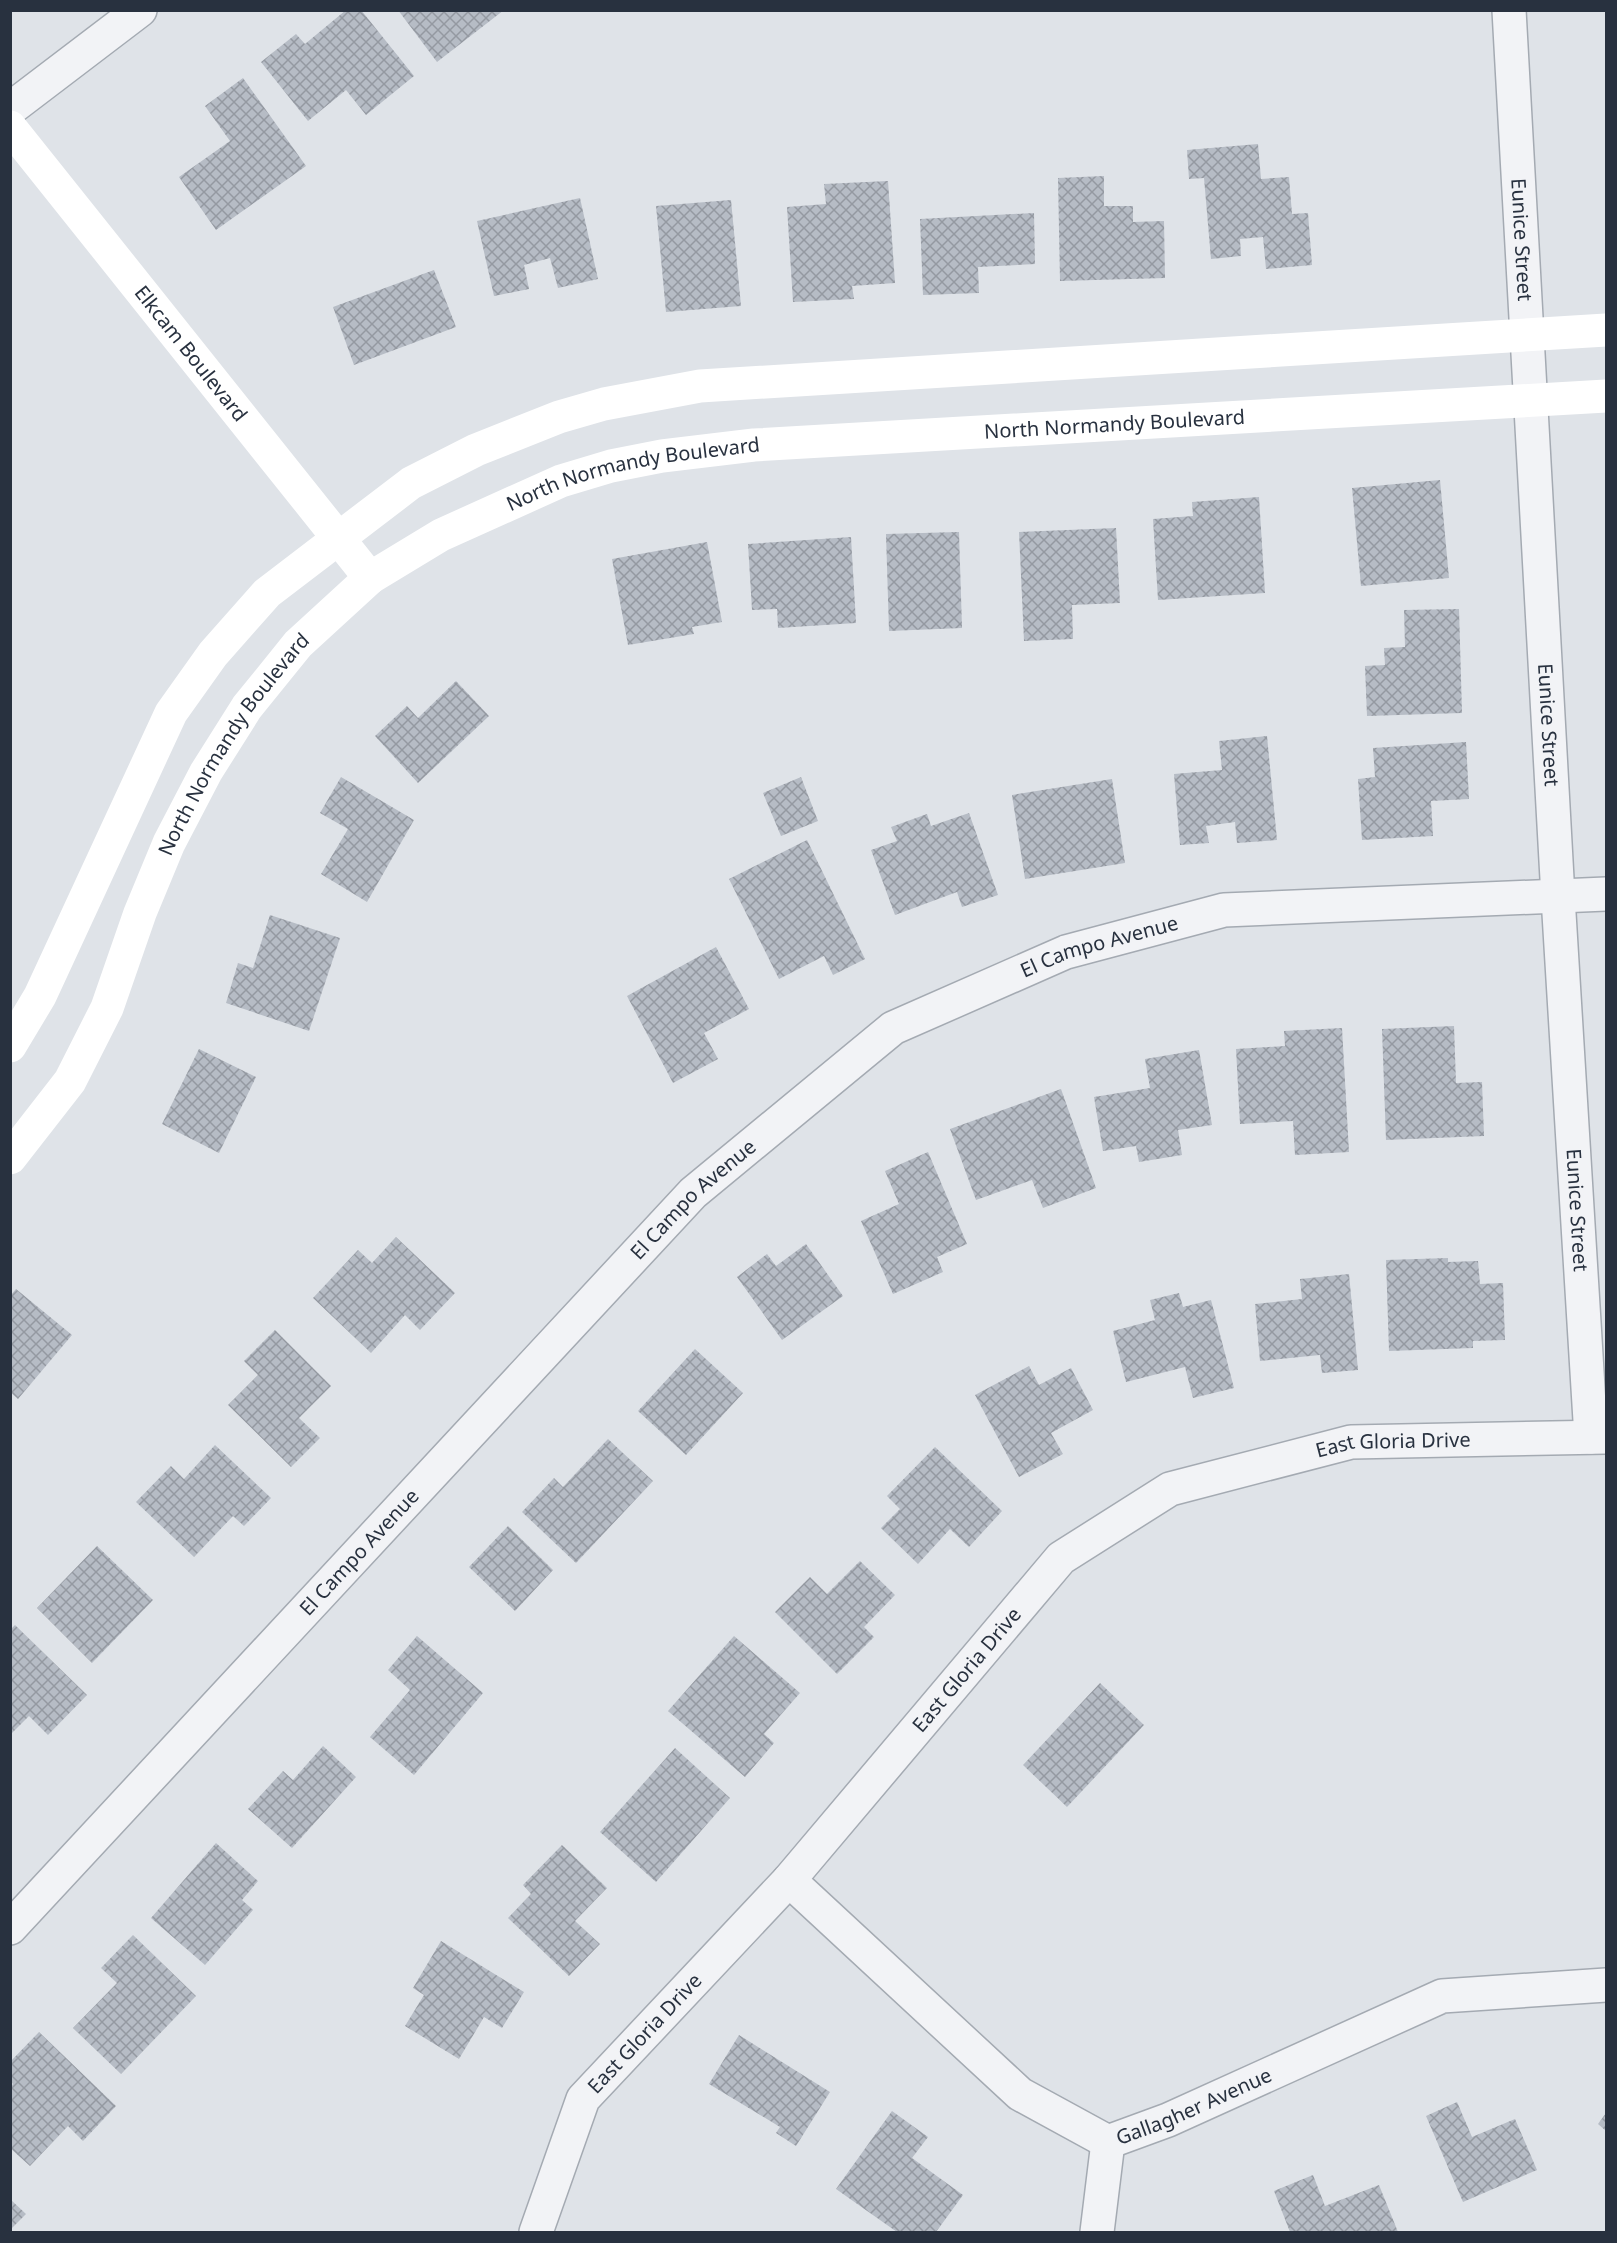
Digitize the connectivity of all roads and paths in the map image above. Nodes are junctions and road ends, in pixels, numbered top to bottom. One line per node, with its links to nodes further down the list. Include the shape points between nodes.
1 (140, 10): 3 (street)
2 (1509, 10): 6 (street, Eunice Street)
3 (10, 109)
4 (10, 127): 9 (street, Elkcam Boulevard)
5 (1606, 330): 6 (street)
6 (1526, 333): 8 (street, Eunice Street); 9 (street, via 688,388 604,404 509,435 411,483)
7 (1606, 396): 8 (street, North Normandy Boulevard)
8 (1529, 400): 10 (street, North Normandy Boulevard, via 754,445 662,456 561,481 441,535); 12 (street, Eunice Street)
9 (339, 538): 10 (street, Elkcam Boulevard); 13 (street, via 267,593 213,654 171,713 40,996)
10 (370, 578): 14 (street, North Normandy Boulevard, via 297,644 247,707 169,843 107,1008 70,1081)
11 (1606, 894): 12 (street, El Campo Avenue)
12 (1558, 897): 15 (street, Eunice Street); 17 (street, El Campo Avenue, via 1224,910 1066,952 893,1028 693,1193)
13 (10, 1046)
14 (10, 1158)
15 (1599, 1437): 16 (street, East Gloria Drive, via 1351,1442 1170,1489 1061,1558)
16 (789, 1880): 19 (street, Gallagher Avenue, via 1020,2094); 20 (street, East Gloria Drive, via 583,2099)
17 (10, 1928)
18 (1606, 1985): 19 (street, Gallagher Avenue, via 1442,1996 1168,2120)
19 (1108, 2142): 21 (street)
20 (536, 2232)
21 (1097, 2232)

